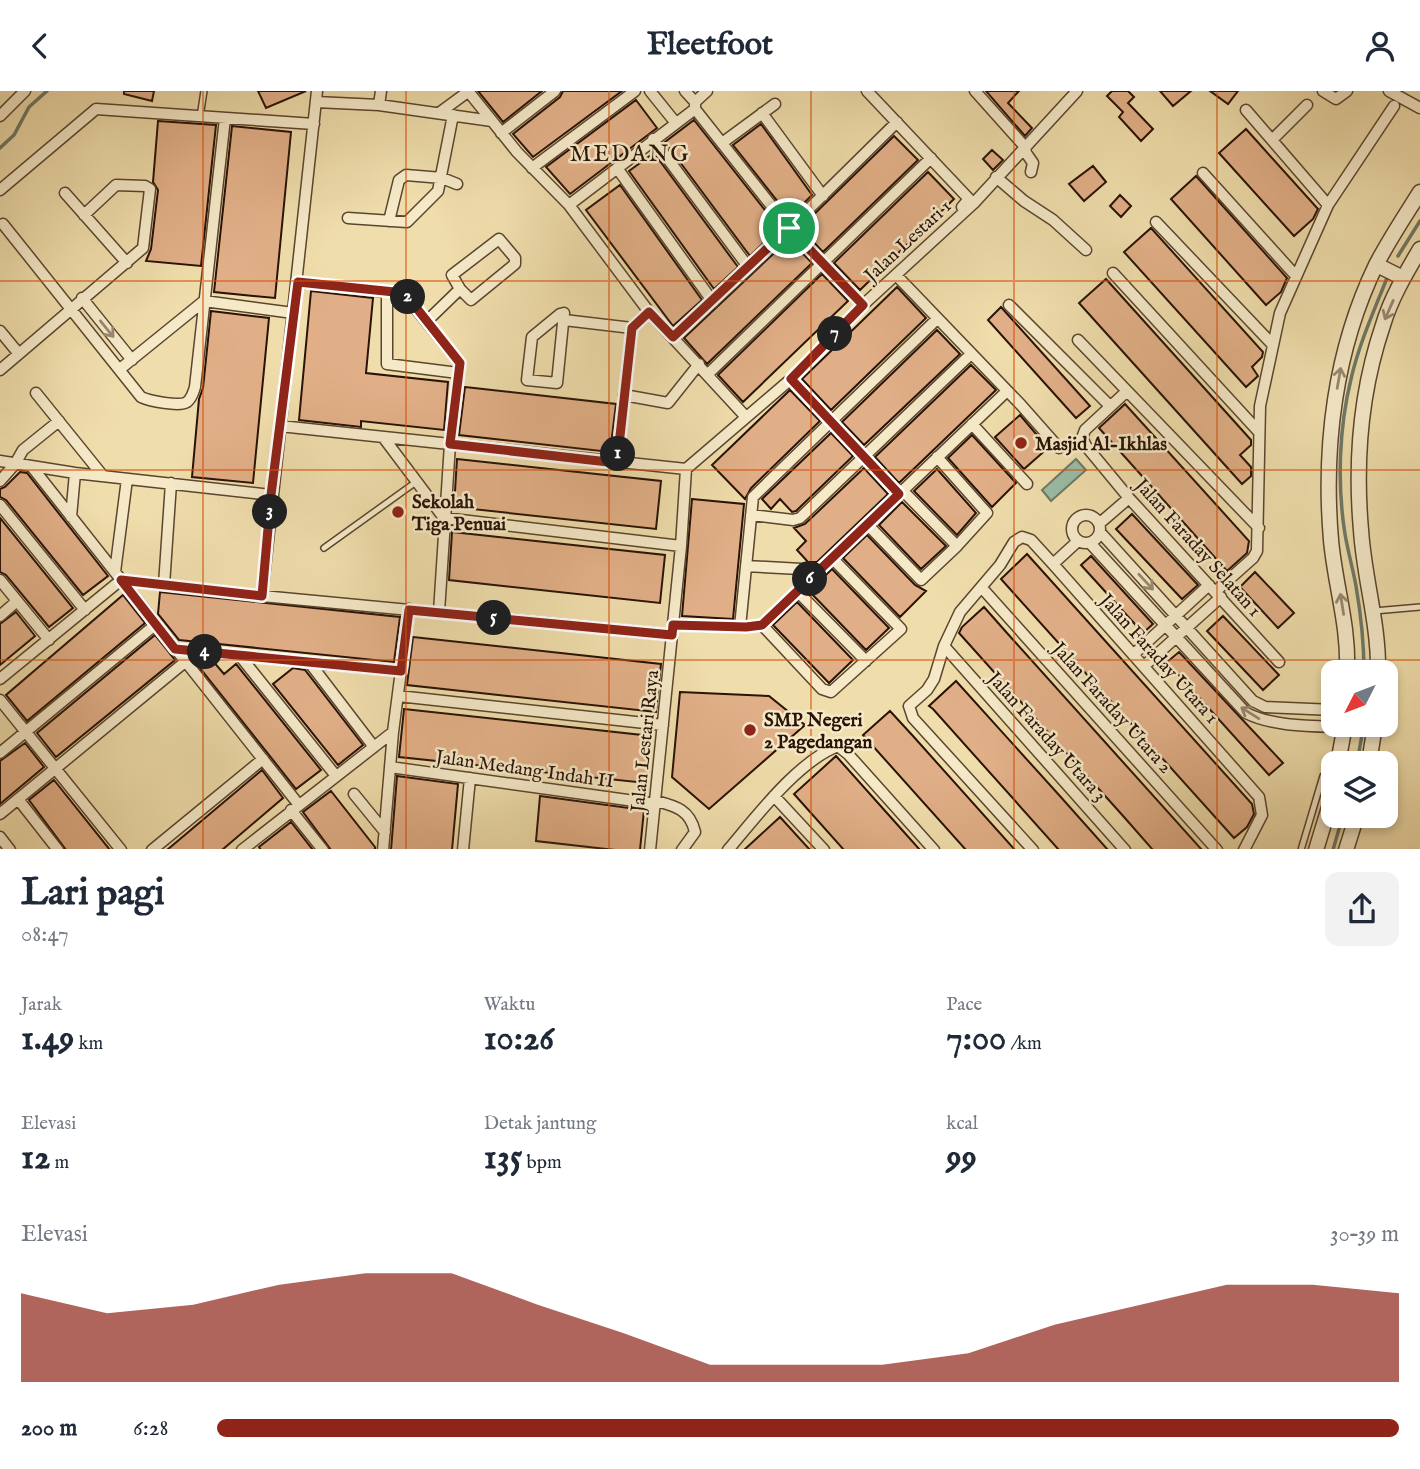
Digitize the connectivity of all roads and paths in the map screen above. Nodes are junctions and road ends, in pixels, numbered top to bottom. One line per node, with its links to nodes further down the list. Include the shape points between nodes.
1 (24, 91): 16 (street)
2 (204, 91): 29 (lane)
3 (381, 91): 19 (street)
4 (468, 91): 25 (street); 31 (street)
5 (555, 91): 35 (street)
6 (635, 91): 41 (street)
7 (650, 91): 32 (street)
8 (685, 91): 20 (street)
9 (707, 91): 20 (street)
10 (867, 91): 33 (street)
11 (975, 91): 39 (street)
12 (1077, 91): 39 (street, Jalan Lestari 1)
13 (1322, 91): 14 (street, via 1336,99)
14 (1347, 91)
15 (1389, 91): 23 (street)
16 (13, 96): 28 (street)
17 (316, 96): 19 (street); 34 (street)
18 (775, 104): 26 (street)
19 (379, 105): 25 (street)
20 (695, 105): 32 (street); 38 (street)
21 (1307, 105): 37 (street)
22 (1394, 106): 53 (street)
23 (1420, 108)
24 (1246, 110): 37 (street)
25 (439, 113): 27 (street)
26 (762, 113): 38 (street); 51 (street)
27 (453, 115): 31 (street); 46 (street)
28 (0, 116)
29 (200, 117): 30 (street); 48 (street, via 94,109)
30 (225, 118): 34 (street); 74 (street)
31 (492, 121): 35 (street)
32 (675, 122): 36 (street)
33 (897, 123): 40 (street); 51 (street)
34 (314, 124): 70 (street)
35 (501, 133): 41 (street)
36 (653, 139): 42 (street); 65 (street)
37 (1272, 140): 53 (street)
38 (722, 143): 59 (street)
39 (1025, 149): 43 (street, via 1033,163); 45 (street, Jalan Lestari 1)
40 (931, 159): 60 (street, via 969,200); 64 (street)
41 (532, 168): 52 (street)
42 (617, 169): 52 (street); 75 (street)
43 (1031, 172)
44 (1203, 173): 69 (street)
45 (996, 177): 60 (street, Jalan Lestari 1); 62 (street)
46 (442, 178): 47 (street); 56 (street, via 438,191 407,222); 56 (street, via 402,177)
47 (457, 184)
48 (0, 190)
49 (1420, 192): 66 (street)
50 (65, 193): 54 (street)
51 (823, 195): 59 (street)
52 (569, 205): 79 (street)
53 (1328, 205): 69 (street)
54 (84, 215): 63 (street); 63 (street, via 116,185 149,189 143,248)
55 (348, 218): 56 (street)
56 (389, 221)
57 (1156, 222): 88 (street)
58 (3, 224): 78 (street)
59 (789, 228): 64 (street); 65 (street)
60 (926, 248): 68 (street, Jalan Lestari 1)
61 (1420, 249): 66 (street)
62 (1086, 250)
63 (127, 263): 73 (street)
64 (822, 263): 76 (street); 96 (street)
65 (749, 268): 75 (street)
66 (1390, 272): 155 (street, one-way to 155, via 1365,400 1358,469 1361,532); 171 (street, one-way to 66, via 1331,543 1328,475 1334,405 1352,322)
67 (1112, 273): 108 (street)
68 (896, 275): 76 (street, Jalan Lestari 1); 81 (street)
69 (1296, 276): 88 (street)
70 (298, 282): 72 (street); 80 (street)
71 (460, 289): 71 (street, via 473,300 511,268 515,258 499,239 454,272); 83 (street)
72 (387, 292): 83 (street, via 404,293); 95 (street, via 387,363)
73 (82, 298): 78 (street); 91 (street, one-way to 91)
74 (204, 301): 80 (street); 91 (street); 93 (street, via 195,387 189,401 147,401)
75 (713, 302): 86 (street)
76 (863, 305): 97 (street, Jalan Lestari 1)
77 (1009, 305): 102 (street)
78 (72, 308): 89 (street); 93 (street)
79 (649, 312): 84 (street); 86 (street)
80 (293, 313): 107 (street)
81 (937, 319): 90 (street); 105 (street)
82 (564, 320): 82 (street, via 565,315 560,314 532,337 527,380 557,384); 84 (street)
83 (428, 321): 95 (street, via 460,363)
84 (632, 328): 101 (street)
85 (0, 331): 89 (street)
86 (673, 337): 92 (street)
87 (1078, 340): 99 (street)
88 (1272, 344): 108 (street)
89 (19, 353): 94 (street)
90 (971, 354): 98 (street); 113 (street)
91 (131, 360): 93 (street)
92 (699, 364): 96 (street); 101 (street, via 668,403)
93 (120, 369)
94 (0, 370)
95 (458, 373): 110 (street)
96 (708, 374): 103 (street)
97 (791, 379): 103 (street, Jalan Lestari 1); 105 (street)
98 (1007, 391): 106 (street); 111 (street)
99 (1126, 392): 102 (street, Jalan Faraday Selatan 1); 135 (street)
100 (36, 393): 104 (street)
101 (624, 395): 115 (street)
102 (1110, 406): 128 (street, Jalan Faraday Selatan 1, via 1082,438)
103 (746, 417): 118 (street, Jalan Lestari 1)
104 (59, 421): 116 (street, via 23,450); 120 (street)
105 (830, 422): 113 (street); 130 (street, via 755,494)
106 (972, 424): 112 (street); 125 (street)
107 (280, 426): 109 (street); 127 (street)
108 (1259, 432): 135 (street)
109 (383, 437): 110 (street); 123 (street)
110 (450, 444): 115 (street); 132 (street)
111 (1059, 448)
112 (937, 457): 126 (street); 138 (street, via 986,513)
113 (864, 458): 126 (street); 130 (street, via 797,520)
114 (0, 461): 116 (street)
115 (617, 463): 118 (street)
116 (15, 464): 117 (street); 122 (street)
117 (33, 467): 119 (street); 131 (street)
118 (686, 469): 137 (street, Jalan Lestari Raya)
119 (75, 473): 120 (street); 131 (street)
120 (103, 476): 121 (street)
121 (127, 479): 124 (street); 144 (street)
122 (0, 481)
123 (416, 482): 132 (street); 139 (lane)
124 (171, 484): 127 (street); 146 (street)
125 (1027, 484)
126 (901, 492): 133 (street); 138 (street)
127 (271, 495): 150 (street)
128 (1129, 498): 134 (street); 149 (street, Jalan Faraday Selatan 1)
129 (0, 505): 153 (street)
130 (751, 515): 142 (street)
131 (71, 517): 144 (street)
132 (443, 518): 137 (street); 156 (street)
133 (867, 524): 138 (street, via 921,580); 140 (street)
134 (1100, 528): 136 (street, via 1097,539); 136 (street, via 1094,516 1077,518 1073,534); 158 (street, one-way to 158)
135 (1259, 528): 149 (street, via 1253,558)
136 (1084, 542): 141 (street); 159 (street)
137 (681, 546): 164 (street, Jalan Lestari Raya)
138 (957, 546)
139 (324, 548)
140 (832, 558): 143 (street); 173 (street, via 901,629)
141 (1054, 564): 147 (street, Jalan Faraday Utara 1, via 1031,540 1022,537); 169 (street, Jalan Faraday Utara 1)
142 (746, 566): 143 (street); 162 (street)
143 (819, 570): 148 (street)
144 (118, 576): 146 (street); 153 (street); 160 (street)
145 (0, 580): 151 (street)
146 (164, 585): 150 (street)
147 (982, 588): 167 (street, via 960,612); 221 (street, Jalan Faraday Utara 2)
148 (797, 591): 161 (street); 173 (street)
149 (1215, 591): 158 (street); 163 (street); 176 (street, Jalan Faraday Selatan 1)
150 (262, 596): 154 (street)
151 (17, 601): 157 (street); 165 (street)
152 (1420, 607): 155 (lane)
153 (85, 610): 165 (street)
154 (409, 610): 156 (street); 178 (street)
155 (1374, 611): 172 (street)
156 (439, 612): 164 (street)
157 (0, 615)
158 (1177, 615): 159 (street); 163 (street)
159 (1167, 624): 166 (street); 169 (street)
160 (155, 625): 168 (street); 185 (street)
161 (762, 625): 162 (street); 173 (street, via 827,692 838,688)
162 (740, 627): 164 (street)
163 (1187, 627): 166 (street); 182 (street, via 1253,701 1265,707)
164 (673, 630): 183 (street, Jalan Lestari Raya)
165 (46, 637): 179 (street)
166 (1177, 637): 177 (street); 184 (street, one-way to 166, via 1258,719 1246,713)
167 (944, 646): 219 (street, via 934,679 909,706 910,713); 220 (street, Jalan Faraday Utara 3)
168 (175, 649): 170 (street); 174 (street)
169 (1134, 655): 177 (street, Jalan Faraday Utara 1)
170 (240, 656): 175 (street); 192 (street)
171 (1346, 660)
172 (1378, 660)
173 (866, 661)
174 (185, 662): 189 (street); 191 (street)
175 (309, 662): 178 (street); 187 (street)
176 (1279, 662)
177 (1144, 666): 222 (street, Jalan Faraday Utara 1, via 1261,801 1262,815)
178 (401, 671): 180 (street)
179 (0, 679)
180 (398, 696): 183 (street); 186 (street)
181 (0, 700): 185 (street)
182 (1321, 709)
183 (663, 725): 198 (street, Jalan Lestari Raya)
184 (1321, 726)
185 (27, 732): 188 (street); 191 (street)
186 (393, 732): 187 (street); 190 (street)
187 (374, 747): 192 (street)
188 (0, 753)
189 (263, 759): 199 (street); 209 (street)
190 (390, 767): 193 (street, Jalan Medang Indah II); 203 (street)
191 (56, 769): 197 (street); 208 (street)
192 (336, 776): 199 (street)
193 (470, 778): 198 (street, Jalan Medang Indah II); 213 (street)
194 (1321, 783): 223 (lane)
195 (354, 794): 203 (street)
196 (775, 796): 216 (street); 217 (street); 218 (street, via 820,753 838,746)
197 (18, 799): 200 (street); 207 (street)
198 (656, 802): 214 (street, Jalan Lestari Raya); 215 (street, Jalan Medang Indah II, via 681,809 692,822 695,832)
199 (295, 808): 205 (street); 211 (street)
200 (0, 814)
201 (1323, 828): 224 (street)
202 (1353, 828): 225 (street)
203 (385, 832): 212 (street)
204 (0, 837): 206 (street)
205 (255, 846): 210 (street)
206 (10, 849)
207 (58, 849)
208 (121, 849)
209 (152, 849)
210 (242, 849)
211 (323, 849)
212 (383, 849)
213 (463, 849)
214 (650, 849)
215 (682, 849)
216 (728, 849)
217 (824, 849)
218 (934, 849)
219 (1033, 849)
220 (1125, 849)
221 (1217, 849)
222 (1244, 849)
223 (1301, 849)
224 (1316, 849)
225 (1346, 849)

